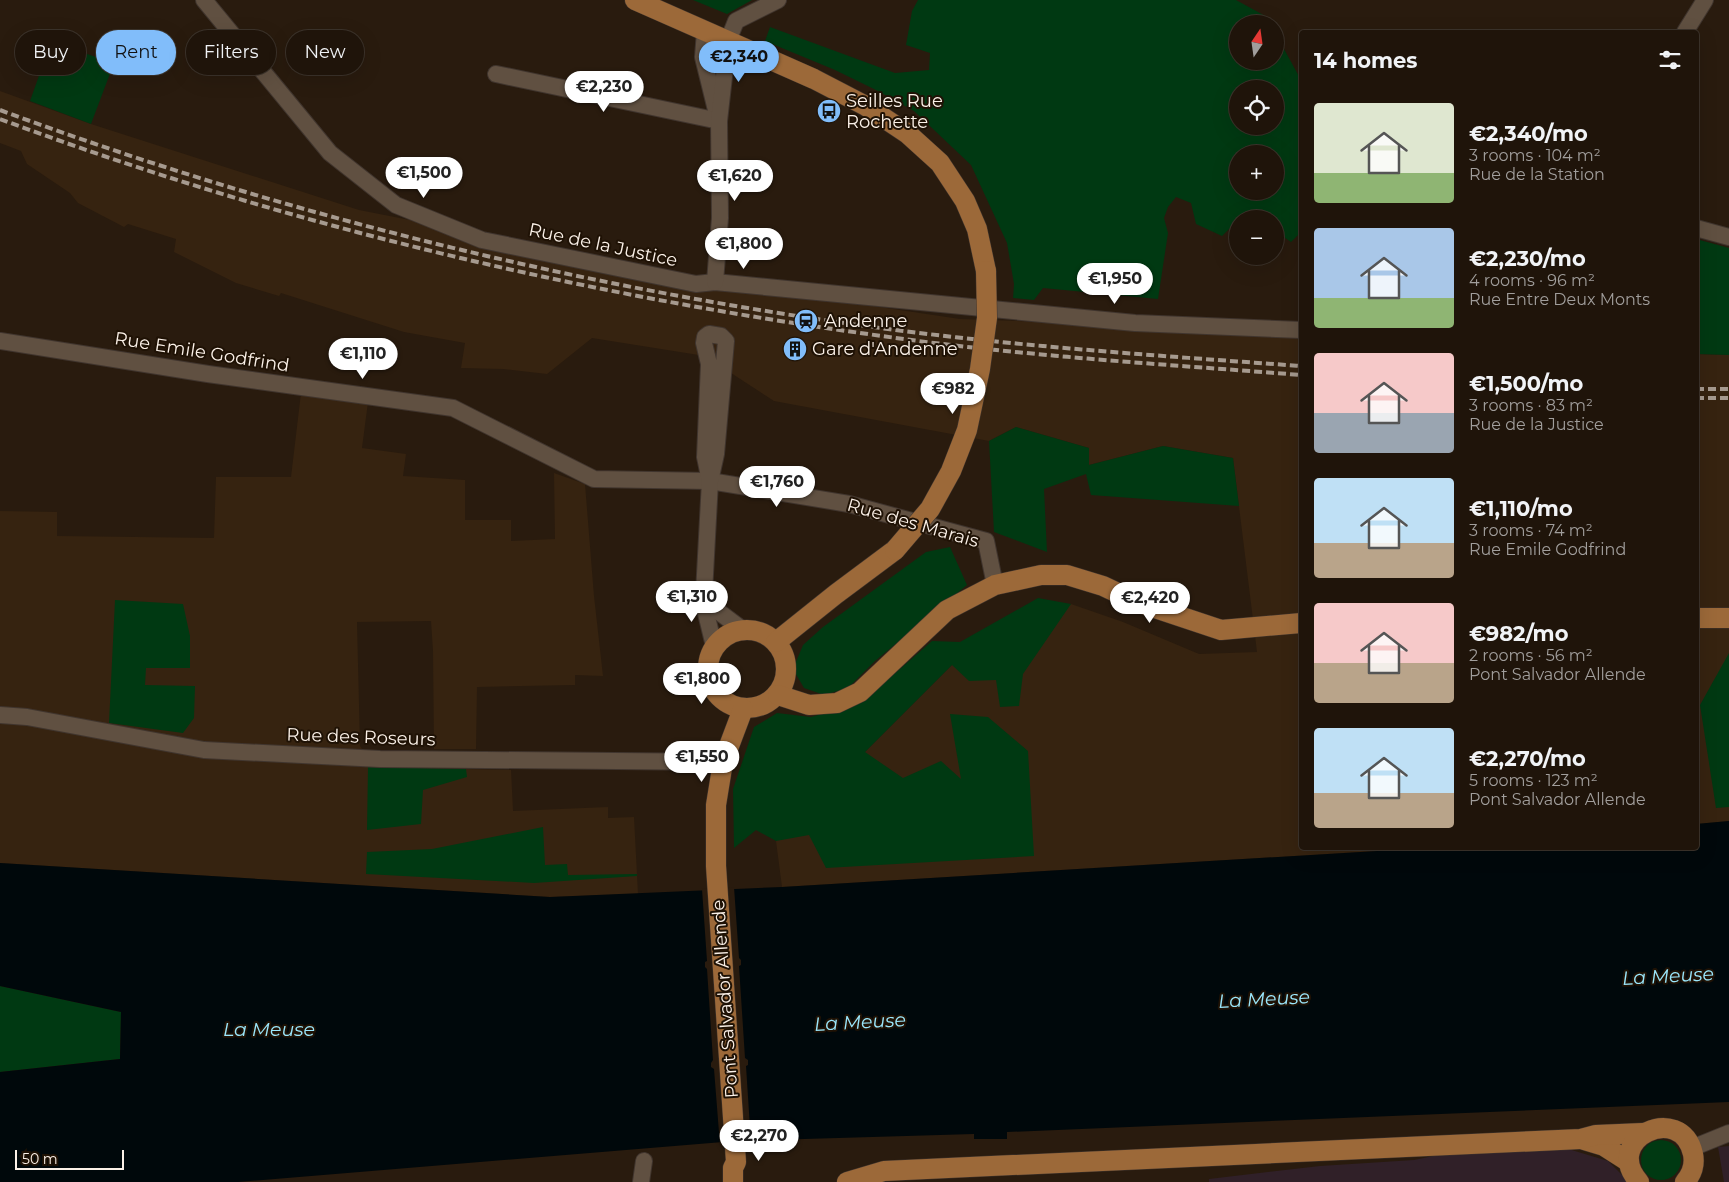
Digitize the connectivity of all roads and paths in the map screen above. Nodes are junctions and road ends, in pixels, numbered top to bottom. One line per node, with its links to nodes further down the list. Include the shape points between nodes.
1 (204, 0): 6 (street, Rue de la Justice)
2 (217, 0): 6 (street, Rue de la Justice)
3 (635, 0): 8 (main road)
4 (778, 0): 9 (street, via 736,21)
5 (1705, 0): 7 (street)
6 (222, 20): 14 (street, Rue de la Justice, via 330,153 396,205 482,240 696,284)
7 (1686, 30)
8 (705, 31): 9 (main road); 11 (street, via 703,57)
9 (728, 41): 11 (street); 24 (main road, bridge, via 866,106 908,134 940,163 965,201 977,229 986,271 987,318 967,430 951,471 930,509 895,550)
10 (496, 74): 11 (street)
11 (719, 121): 14 (street, via 720,218)
12 (1699, 229): 13 (street)
13 (1729, 237)
14 (715, 282): 15 (street, Rue de la Justice, via 1135,323)
15 (1299, 330)
16 (0, 341): 17 (street, Rue Emile Godfrind, via 452,408 594,479)
17 (710, 481): 17 (street, via 716,454 726,342 721,336 709,334 704,343 709,364 705,457); 18 (street, Rue des Marais, via 848,504 986,541); 19 (street)
18 (995, 585): 22 (main road, via 1041,575 1067,576 1221,630); 26 (main road, via 946,610 860,692 837,703 810,706)
19 (704, 593): 23 (street, via 715,609); 25 (street)
20 (1699, 618): 21 (main road)
21 (1729, 618)
22 (1299, 623)
23 (743, 630): 24 (main road, via 761,632); 25 (main road, via 727,635)
24 (776, 642): 26 (main road, via 786,659 786,678)
25 (714, 646): 27 (main road, via 708,664 708,680 716,694 728,704)
26 (778, 695): 27 (main road, via 762,706)
27 (743, 709): 29 (main road, Pont Salvador Allende)
28 (0, 715): 29 (street, Rue des Roseurs, via 27,717 204,750 380,759)
29 (723, 762): 35 (main road, Pont Salvador Allende, via 716,805 716,866)
30 (1643, 1133): 32 (main road, via 1596,1135); 33 (main road, via 1653,1128 1676,1131); 36 (main road, via 1632,1146)
31 (1729, 1133): 33 (street)
32 (1581, 1139): 36 (main road, via 1604,1146); 37 (main road, via 912,1169 884,1171)
33 (1692, 1148): 42 (main road, via 1692,1171)
34 (644, 1161): 38 (street)
35 (736, 1162): 39 (main road); 40 (main road, via 742,1167)
36 (1629, 1162): 41 (main road)
37 (855, 1179)
38 (641, 1182)
39 (733, 1182)
40 (745, 1182)
41 (1638, 1182)
42 (1685, 1182)

